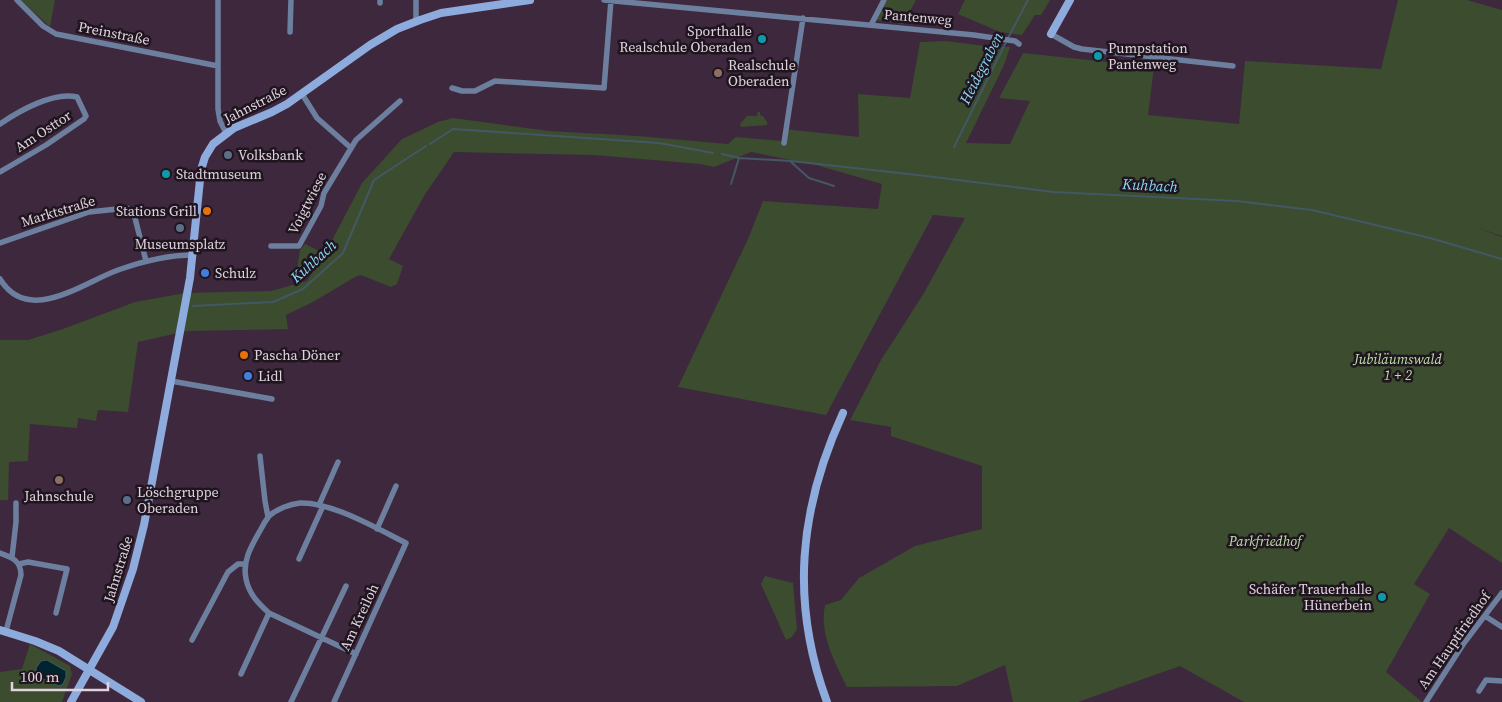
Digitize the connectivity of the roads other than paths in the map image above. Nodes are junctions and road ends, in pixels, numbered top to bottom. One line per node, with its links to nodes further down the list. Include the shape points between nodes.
1 (17, 0): 17 (street, Preinstraße, via 43,26 56,34)
2 (218, 0): 17 (street)
3 (291, 0): 14 (street)
4 (416, 0): 12 (street)
5 (530, 0): 12 (main road, Jahnstraße, via 441,13)
6 (604, 0): 7 (street, Pantenweg)
7 (611, 0): 10 (street, Pantenweg); 19 (street, via 604,88 495,81 475,91)
8 (884, 0): 13 (street)
9 (1070, 0): 15 (main road)
10 (624, 1): 11 (street, Pantenweg)
11 (803, 18): 13 (street, Pantenweg); 24 (street)
12 (416, 21): 20 (main road, Jahnstraße, via 370,45)
13 (871, 25): 16 (street, Pantenweg, via 974,35)
14 (290, 32)
15 (1051, 34): 18 (street, via 1082,50)
16 (1019, 44)
17 (218, 66): 23 (street, via 219,116)
18 (1233, 66)
19 (452, 88)
20 (302, 94): 23 (main road, Jahnstraße); 25 (street, via 317,118)
21 (400, 101): 25 (street, Voigtwiese)
22 (0, 124): 26 (street, Am Osttor, via 35,104 63,97 77,98 86,116)
23 (226, 133): 29 (main road, Jahnstraße, via 208,151 201,170)
24 (784, 143)
25 (351, 148): 28 (street, Voigtwiese, via 324,193 299,246)
26 (0, 172)
27 (0, 243): 30 (street, Marktstraße, via 69,218 124,208 130,210 135,218)
28 (271, 246)
29 (193, 255): 30 (street); 32 (main road, Jahnstraße)
30 (146, 262): 31 (street, via 43,300 29,300 17,295)
31 (0, 279)
32 (171, 381): 33 (street); 57 (main road, Jahnstraße, via 133,569 113,627)
33 (272, 399)
34 (843, 413): 65 (main road, via 817,479 808,519 804,560 808,637)
35 (260, 456): 40 (street)
36 (338, 462): 39 (street)
37 (396, 486): 41 (street)
38 (16, 503): 43 (street)
39 (321, 506): 40 (street, via 289,505); 41 (street); 44 (street)
40 (268, 517): 46 (street, via 248,552)
41 (377, 529): 56 (street, Am Kreiloh, via 406,543)
42 (0, 553): 43 (street)
43 (12, 557): 45 (street)
44 (299, 559)
45 (19, 564): 49 (street, via 28,562 67,568); 53 (street, via 21,575)
46 (245, 564): 50 (street, via 250,592); 55 (street, via 238,564 228,572)
47 (346, 586): 54 (street)
48 (1502, 593): 51 (street, Am Hauptfriedhof)
49 (56, 613)
50 (269, 613): 54 (street); 58 (street)
51 (1485, 616): 52 (street); 66 (street, Am Hauptfriedhof)
52 (1502, 627)
53 (3, 631): 57 (main road, via 59,651)
54 (322, 638): 56 (street); 63 (street)
55 (192, 640)
56 (356, 654): 64 (street, Am Kreiloh)
57 (89, 670): 61 (main road, Jahnstraße); 62 (main road)
58 (241, 674)
59 (1502, 681): 60 (street, via 1486,680)
60 (1479, 691)
61 (71, 702)
62 (141, 702)
63 (291, 702)
64 (334, 702)
65 (827, 702)
66 (1426, 702)

